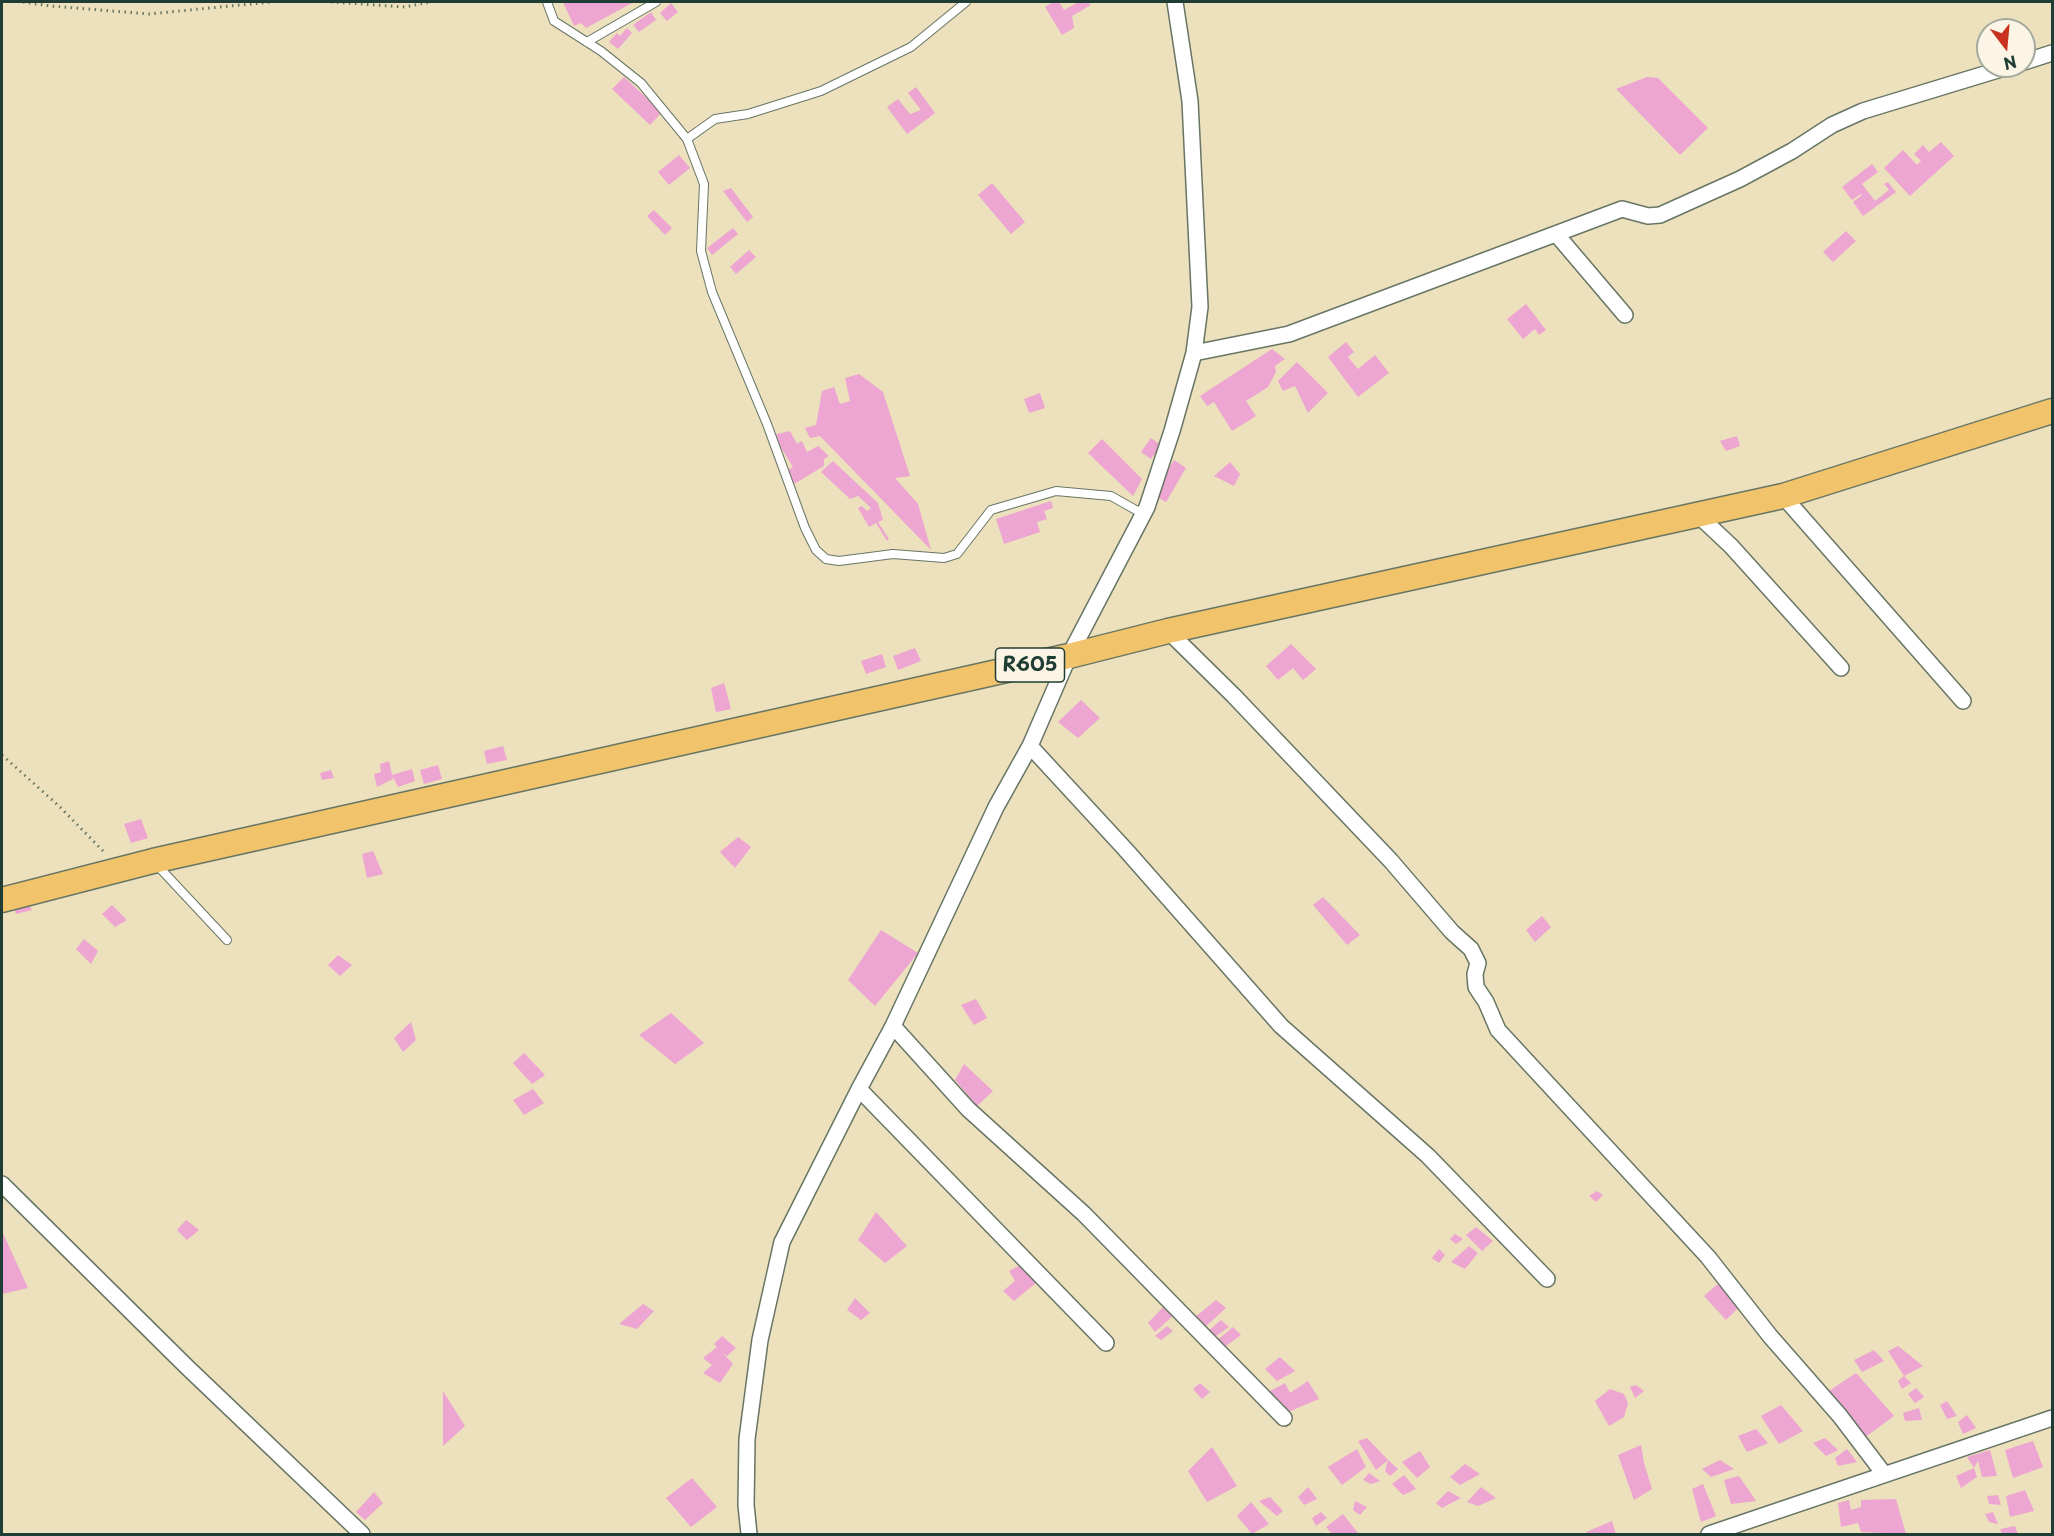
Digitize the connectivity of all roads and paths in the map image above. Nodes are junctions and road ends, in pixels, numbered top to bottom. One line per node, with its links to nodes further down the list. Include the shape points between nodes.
1 (23, 2): 2 (path, via 149,14)
2 (271, 2)
3 (331, 2): 4 (path, via 405,7)
4 (430, 2)
5 (547, 2): 9 (lane, via 554,21)
6 (656, 2): 9 (lane)
7 (966, 2): 13 (lane, via 911,47 821,91 748,114 715,119)
8 (1175, 2): 16 (street, via 1190,101 1200,307)
9 (587, 42): 13 (lane, via 642,83)
10 (2052, 53): 11 (street)
11 (2036, 58)
12 (1976, 77): 14 (street, via 1863,111 1740,179 1660,215 1622,209)
13 (687, 138): 19 (lane, via 704,184 700,251 712,292 805,528 816,550 826,559 893,554 944,558 957,554 991,510 1056,491 1111,496)
14 (1557, 235): 15 (street); 16 (street, via 1289,334)
15 (1625, 315)
16 (1194, 352): 19 (street)
17 (2052, 411): 18 (main road, R605)
18 (1783, 496): 20 (main road, R605); 24 (street)
19 (1143, 514): 22 (street)
20 (1699, 516): 21 (main road, R605); 23 (street)
21 (1168, 631): 22 (main road, R605); 38 (street, via 1471,949 1478,963 1474,974 1476,987 1498,1030 1708,1257)
22 (1069, 656): 25 (street); 27 (main road, R605)
23 (1841, 668)
24 (1963, 701)
25 (1030, 746): 31 (street, via 996,807); 34 (street, via 1281,1026 1428,1156)
26 (2, 754): 28 (path)
27 (153, 861): 28 (main road, R605); 30 (lane)
28 (122, 869): 29 (main road, R605)
29 (2, 900)
30 (227, 940)
31 (893, 1026): 32 (street); 36 (street, via 968,1109 1084,1214)
32 (859, 1089): 35 (street); 40 (street, via 782,1242 760,1340 747,1439)
33 (2, 1184): 39 (street)
34 (1548, 1279)
35 (1106, 1343)
36 (1284, 1418)
37 (2052, 1418): 38 (street)
38 (1884, 1474): 41 (street)
39 (362, 1534)
40 (749, 1534)
41 (1709, 1534)

